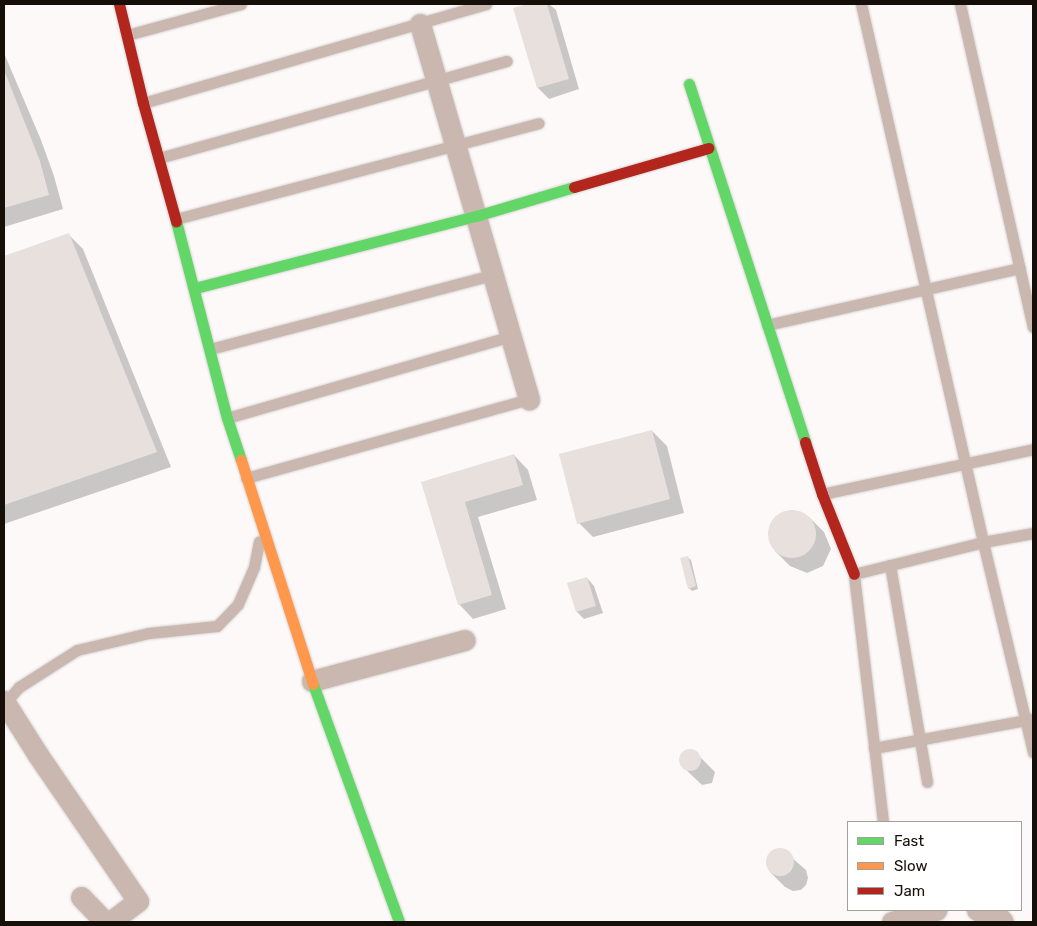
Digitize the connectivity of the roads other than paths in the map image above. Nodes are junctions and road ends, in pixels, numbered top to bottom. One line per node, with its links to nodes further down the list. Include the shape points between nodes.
1 (118, 4): 7 (street)
2 (241, 4): 7 (lane)
3 (486, 4): 6 (lane)
4 (861, 4): 21 (lane)
5 (960, 4): 18 (lane)
6 (420, 24): 9 (street); 11 (lane)
7 (125, 36): 11 (street)
8 (507, 61): 9 (lane)
9 (436, 81): 13 (street); 15 (lane)
10 (688, 84): 14 (street)
11 (143, 103): 15 (street)
12 (539, 124): 13 (lane)
13 (456, 146): 16 (street); 17 (lane)
14 (708, 148): 16 (street); 22 (street)
15 (159, 158): 17 (street)
16 (476, 216): 19 (street); 20 (street)
17 (176, 219): 20 (street)
18 (1020, 268): 21 (lane); 23 (lane)
19 (493, 275): 24 (street); 25 (lane)
20 (195, 288): 25 (street)
21 (927, 289): 22 (lane); 29 (lane)
22 (766, 325): 31 (street)
23 (1033, 327)
24 (511, 336): 26 (street); 27 (lane)
25 (210, 349): 27 (street)
26 (529, 399): 30 (lane)
27 (227, 418): 30 (street)
28 (1033, 449): 29 (lane)
29 (965, 462): 31 (lane); 34 (lane)
30 (246, 478): 32 (street)
31 (822, 494): 36 (street)
32 (262, 527): 38 (street); 39 (lane, via 254,567 238,604 217,626 149,633 77,650 20,687)
33 (1033, 533): 34 (lane)
34 (983, 542): 35 (lane); 40 (lane)
35 (890, 565): 36 (lane); 41 (lane)
36 (854, 574): 42 (lane)
37 (465, 640): 38 (street)
38 (312, 681): 51 (street)
39 (4, 702): 50 (street, via 138,901)
40 (1030, 720): 41 (lane); 43 (lane)
41 (920, 740): 42 (lane); 44 (lane)
42 (874, 748): 45 (lane)
43 (1033, 752)
44 (927, 782)
45 (883, 821)
46 (82, 897): 49 (street)
47 (932, 911): 52 (street)
48 (980, 911): 53 (street, via 999,917)
49 (105, 922)
50 (110, 922)
51 (399, 922)
52 (892, 922)
53 (1002, 922)

